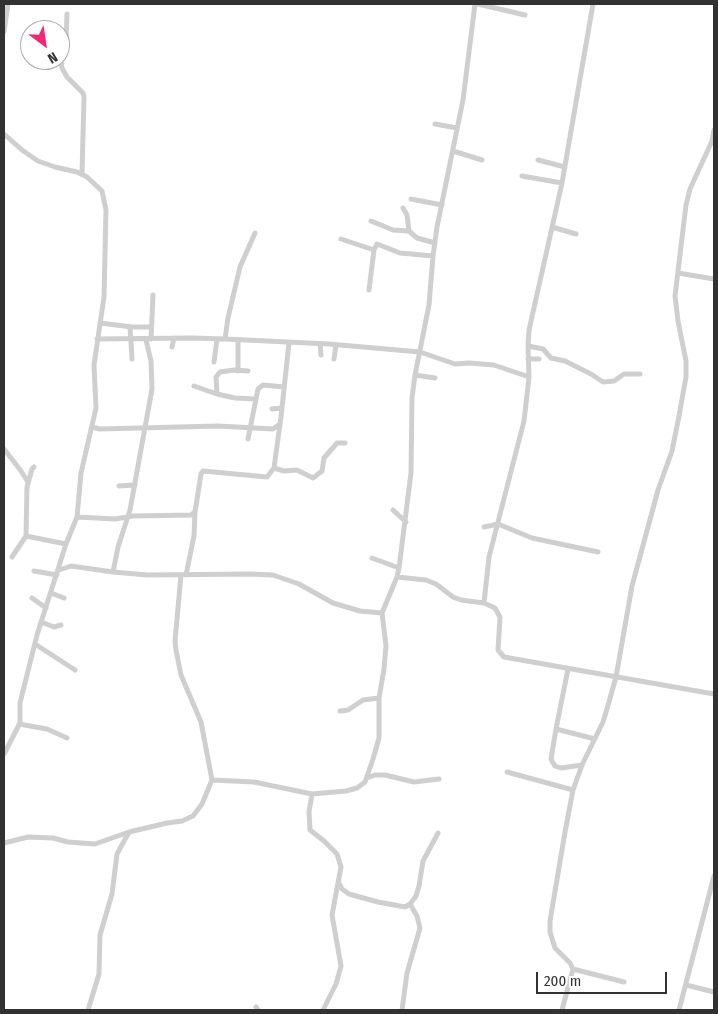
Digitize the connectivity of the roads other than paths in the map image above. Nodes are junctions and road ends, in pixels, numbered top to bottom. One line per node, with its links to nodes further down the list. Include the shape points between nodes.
1 (477, 4): 5 (street); 8 (street)
2 (593, 4): 14 (street)
3 (7, 6): 6 (street)
4 (67, 14): 15 (street, via 66,42 61,60 67,77 84,97)
5 (525, 15)
6 (4, 32)
7 (435, 124): 8 (street)
8 (457, 128): 11 (street)
9 (714, 130): 30 (street, via 690,189)
10 (4, 134): 15 (street, via 38,161)
11 (453, 151): 12 (street); 19 (street)
12 (482, 160)
13 (538, 160): 14 (street)
14 (565, 167): 17 (street)
15 (82, 174): 34 (street, via 102,192 106,210 106,274)
16 (522, 176): 17 (street)
17 (562, 183): 22 (street)
18 (411, 199): 19 (street)
19 (442, 205): 27 (street)
20 (403, 208): 23 (street)
21 (371, 221): 23 (street, via 393,230)
22 (552, 227): 25 (street); 47 (street, via 532,310)
23 (409, 231): 27 (street, via 417,238)
24 (255, 233): 41 (street, via 240,268)
25 (576, 234)
26 (341, 239): 28 (street)
27 (434, 243): 29 (street)
28 (374, 250): 29 (street, via 379,243 400,253); 32 (street)
29 (433, 256): 49 (street, via 429,305)
30 (678, 273): 31 (street); 113 (street, via 676,303 686,377 672,451 632,586)
31 (714, 279)
32 (369, 290)
33 (153, 295): 36 (street)
34 (100, 323): 35 (street); 38 (street)
35 (130, 327): 36 (street); 42 (street)
36 (151, 327): 39 (street)
37 (174, 338): 39 (street); 40 (street); 48 (street)
38 (97, 339): 42 (street); 70 (street, via 94,365 96,408)
39 (149, 339): 42 (street); 69 (street, via 152,389)
40 (217, 339): 41 (street); 55 (street)
41 (225, 339): 43 (street)
42 (131, 340): 51 (street)
43 (238, 340): 44 (street); 56 (street)
44 (288, 343): 45 (street); 63 (street)
45 (320, 344): 46 (street); 50 (street)
46 (336, 345): 49 (street); 52 (street)
47 (528, 346): 53 (street); 58 (street, via 543,349 551,358 565,361 603,382 624,374)
48 (172, 347)
49 (420, 352): 59 (street); 60 (street, via 455,364 494,365)
50 (322, 355)
51 (132, 358)
52 (334, 359)
53 (528, 359): 54 (street); 60 (street)
54 (539, 359)
55 (214, 362)
56 (238, 370): 57 (street); 64 (street, via 218,374)
57 (248, 372)
58 (640, 374)
59 (415, 375): 61 (street); 86 (street, via 412,473)
60 (529, 377): 87 (street, via 523,429)
61 (435, 378)
62 (194, 386): 64 (street)
63 (284, 387): 65 (street, via 263,385 258,389); 66 (street)
64 (217, 394): 65 (street)
65 (256, 399): 71 (street)
66 (282, 408): 67 (street); 68 (street)
67 (272, 409)
68 (280, 424): 72 (street); 73 (street)
69 (146, 425): 70 (street); 71 (street, via 153,428); 80 (street)
70 (92, 427): 84 (street, via 80,473)
71 (251, 427): 72 (street); 74 (street)
72 (273, 429): 73 (street)
73 (278, 435): 78 (street)
74 (248, 439)
75 (345, 443): 78 (street, via 336,442 324,458 322,470 313,478 297,470)
76 (4, 449): 79 (street)
77 (34, 467): 79 (street)
78 (274, 468): 83 (street, via 267,476 203,470)
79 (28, 482): 89 (street)
80 (135, 485): 81 (street); 85 (street)
81 (119, 486)
82 (393, 510): 86 (street)
83 (195, 512): 85 (street); 100 (street, via 194,536)
84 (77, 517): 85 (street); 90 (street)
85 (128, 518): 99 (street)
86 (406, 522): 96 (street)
87 (498, 524): 88 (street); 91 (street, via 532,538); 105 (street, via 489,557)
88 (484, 527)
89 (26, 536): 90 (street); 92 (street)
90 (66, 544): 94 (street)
91 (598, 552)
92 (12, 557)
93 (372, 558): 96 (street)
94 (62, 559): 95 (street); 98 (street)
95 (70, 566): 98 (street); 99 (street)
96 (399, 568): 101 (street)
97 (34, 571): 98 (street)
98 (58, 572): 102 (street)
99 (113, 572): 100 (street)
100 (183, 575): 107 (street, via 273,575 306,587 333,602 360,611); 128 (street, via 176,650 181,675 201,722)
101 (398, 577): 105 (street, via 426,580 453,597); 107 (street)
102 (51, 593): 104 (street); 106 (street)
103 (32, 598): 106 (street)
104 (64, 598)
105 (484, 603): 111 (street, via 494,608 500,617 498,650 501,656)
106 (46, 608): 108 (street)
107 (382, 613): 115 (street, via 386,646)
108 (41, 622): 109 (street, via 54,627); 110 (street)
109 (61, 625)
110 (35, 644): 112 (street); 117 (street, via 20,703)
111 (568, 669): 113 (street); 118 (street)
112 (75, 670)
113 (616, 677): 114 (street); 120 (street)
114 (714, 694)
115 (379, 698): 116 (street, via 363,700); 123 (street, via 379,738)
116 (340, 712)
117 (19, 724): 119 (street, via 47,729); 121 (street)
118 (556, 729): 120 (street); 122 (street, via 551,759 555,766)
119 (67, 738)
120 (595, 739): 122 (street)
121 (4, 754)
122 (582, 765): 129 (street)
123 (370, 770): 125 (street); 126 (street)
124 (507, 772): 129 (street)
125 (375, 775): 126 (street); 127 (street, via 390,775 414,782)
126 (367, 778): 130 (street, via 357,788)
127 (439, 779)
128 (212, 780): 130 (street, via 260,783); 131 (street, via 193,816)
129 (574, 790): 137 (street, via 550,927 556,948)
130 (312, 794): 135 (street, via 310,830 337,854 341,867)
131 (129, 832): 133 (street, via 95,844 28,837); 141 (street, via 117,854 112,894 100,935 99,974)
132 (438, 833): 136 (street, via 423,861 420,886)
133 (4, 843)
134 (714, 876): 139 (street)
135 (338, 883): 136 (street, via 345,892 355,896 405,907); 142 (street, via 332,915 340,966 336,984)
136 (410, 904): 143 (street, via 420,928 406,973)
137 (573, 969): 138 (street); 144 (street)
138 (624, 982)
139 (686, 985): 140 (street); 145 (street)
140 (714, 992)
141 (88, 1010)
142 (323, 1010)
143 (402, 1010)
144 (562, 1010)
145 (679, 1010)

